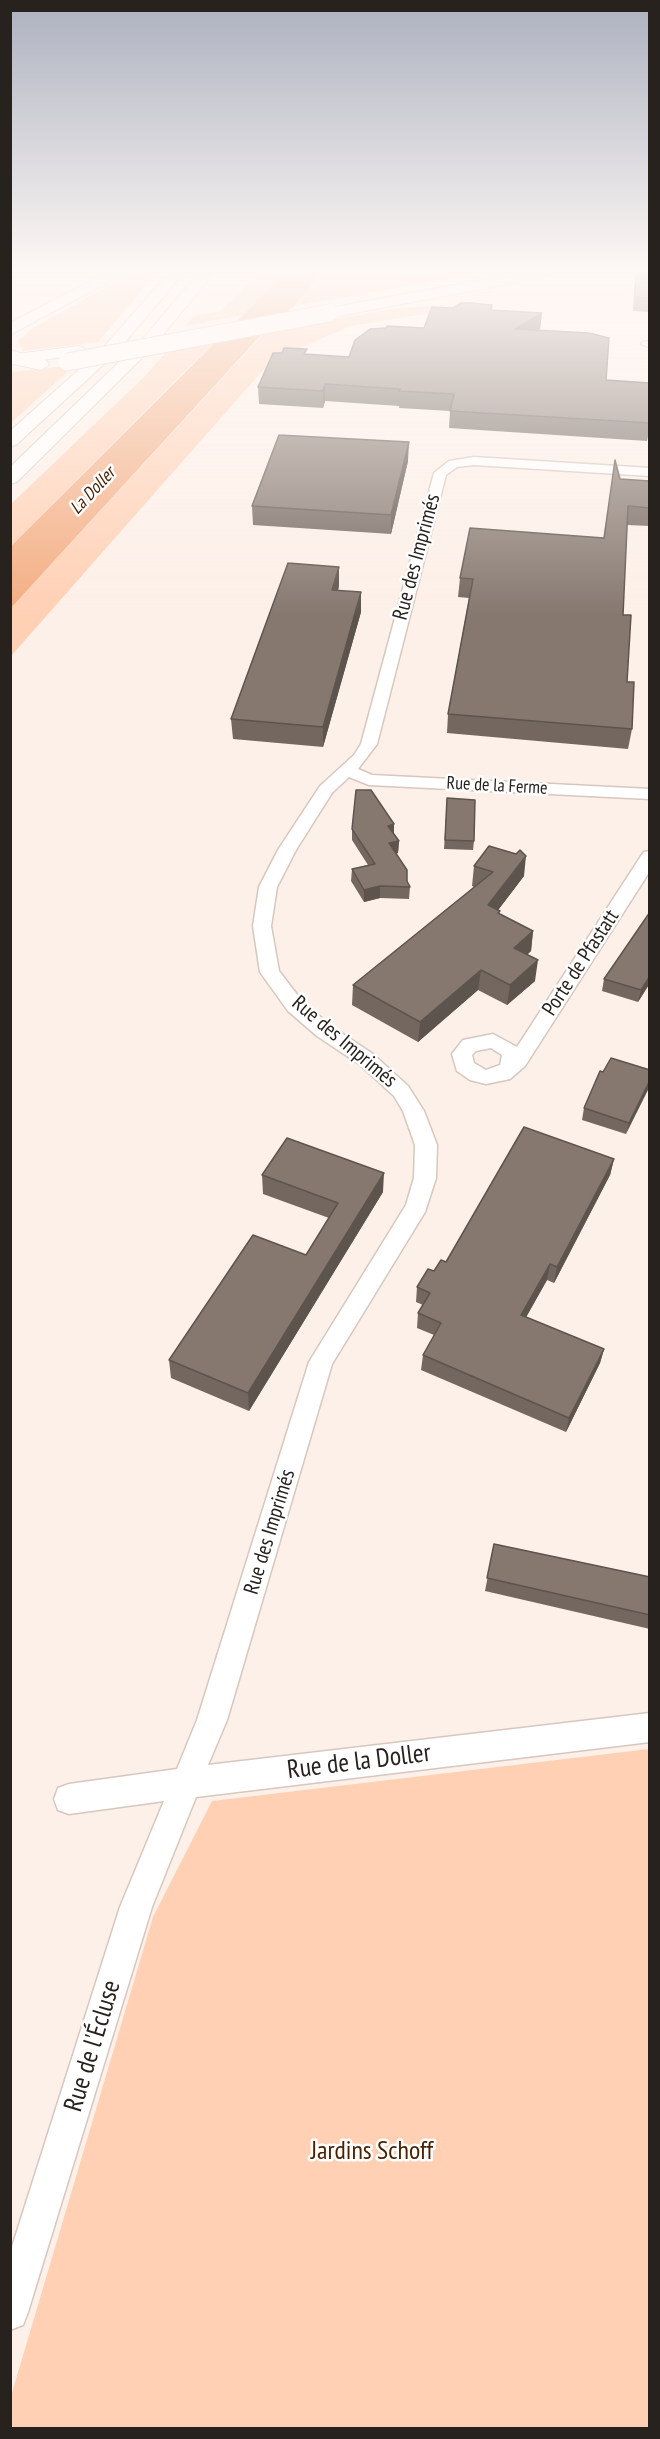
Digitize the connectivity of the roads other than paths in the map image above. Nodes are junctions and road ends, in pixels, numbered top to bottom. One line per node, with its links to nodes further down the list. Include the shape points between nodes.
1 (70, 387): 3 (main road)
2 (103, 387): 5 (main road)
3 (10, 441)
4 (650, 472): 6 (street, Rue des Imprimés, via 474,461 453,464 440,473 369,744)
5 (10, 478)
6 (346, 770): 7 (street, Rue de la Ferme, via 369,780); 11 (street, Rue des Imprimés, via 326,790 268,887 262,926 270,972 295,1006 366,1059 401,1091 426,1145 425,1178 417,1206 321,1362 212,1720)
7 (650, 794)
8 (650, 856): 9 (street, Porte de Pfastatt, via 518,1061)
9 (509, 1069)
10 (650, 1727): 11 (street, Rue de la Doller)
11 (185, 1783): 12 (street, Rue de la Doller); 13 (street, Rue de l'Écluse, via 136,1907)
12 (69, 1799)
13 (10, 2312)

